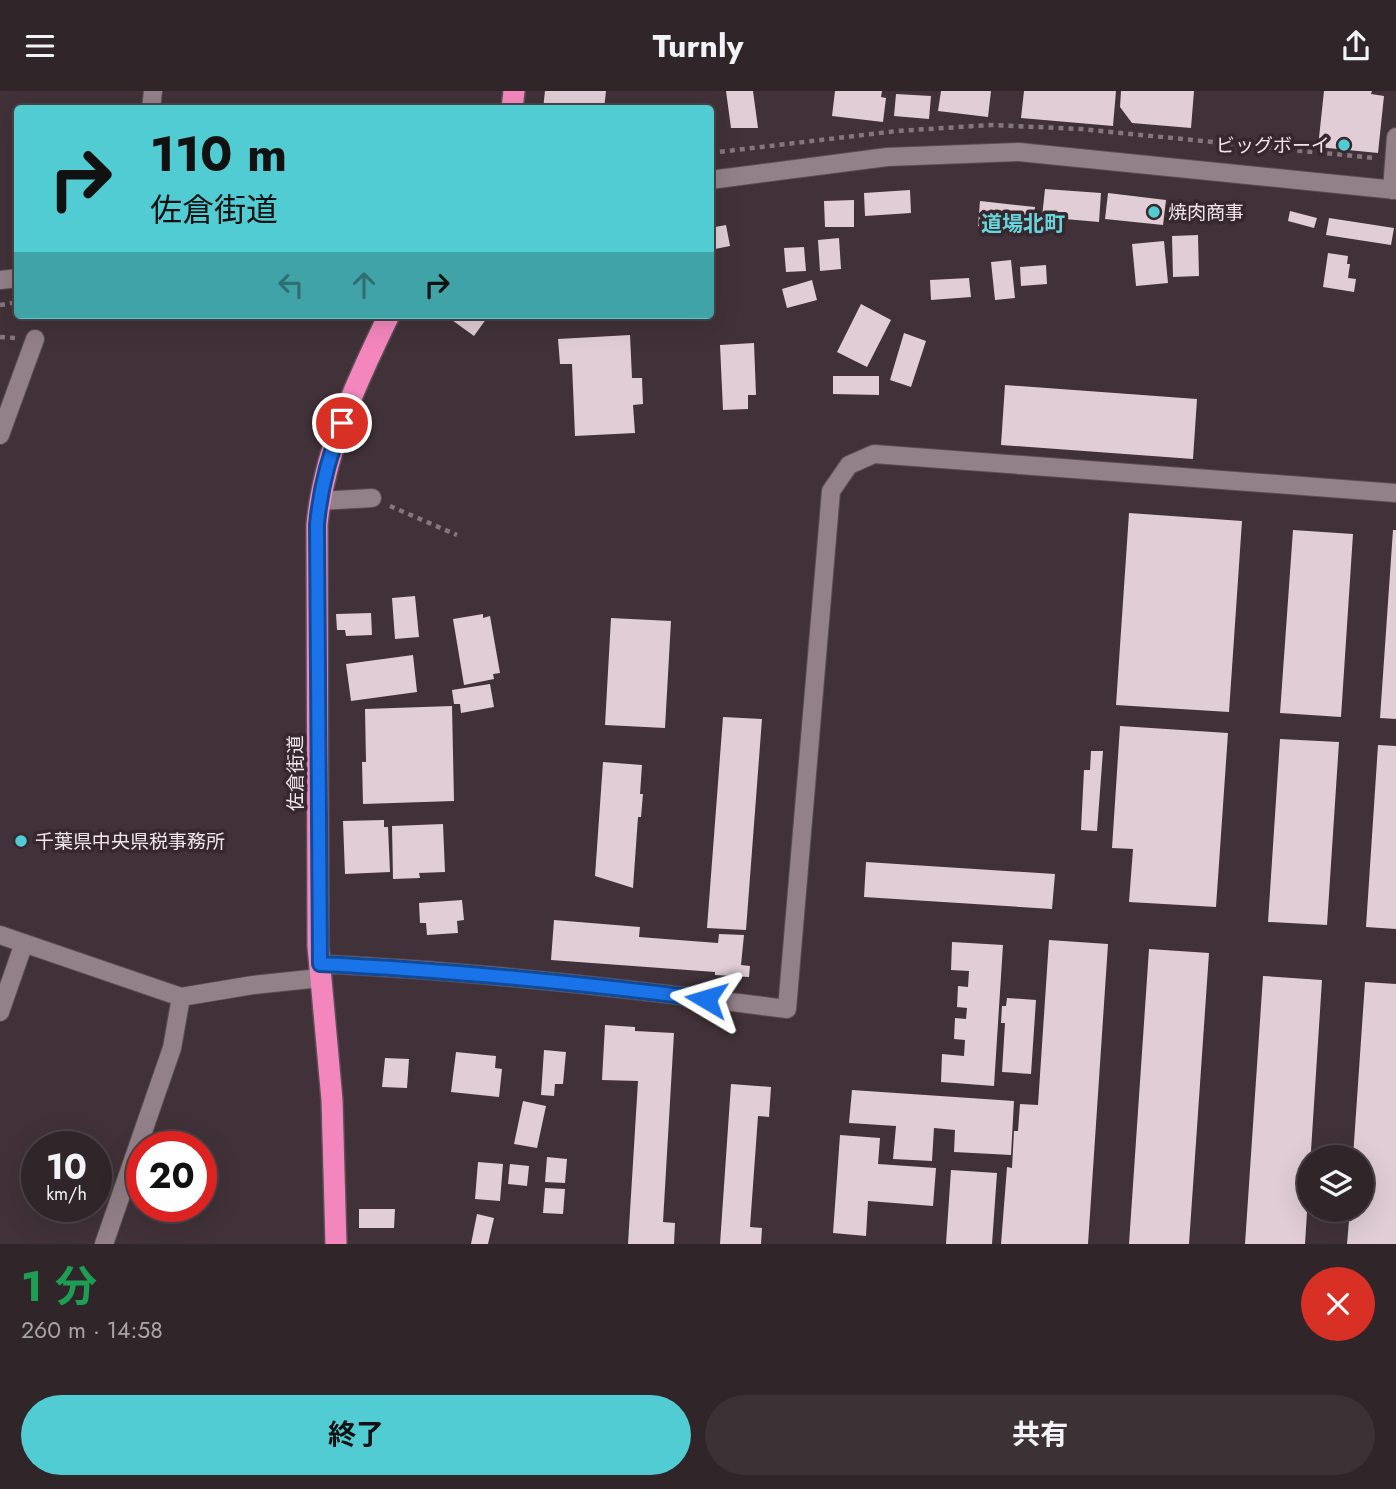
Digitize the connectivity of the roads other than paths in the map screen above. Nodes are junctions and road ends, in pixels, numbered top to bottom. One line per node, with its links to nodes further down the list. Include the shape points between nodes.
1 (1396, 137): 3 (street)
2 (714, 179): 3 (street, via 887,157 1019,152)
3 (1394, 190)
4 (387, 319): 9 (highway, 佐倉街道, via 353,393)
5 (35, 339): 6 (street)
6 (0, 435)
7 (1396, 492): 12 (street, via 874,454 849,465 831,491 787,1009 599,985 408,968)
8 (372, 498): 9 (street)
9 (319, 501): 12 (highway, 佐倉街道)
10 (0, 935): 11 (street)
11 (24, 943): 13 (street); 14 (street)
12 (320, 971): 13 (street); 16 (highway, 佐倉街道, via 332,1100)
13 (181, 997): 15 (street, via 172,1048)
14 (0, 1011)
15 (104, 1244)
16 (336, 1244)

